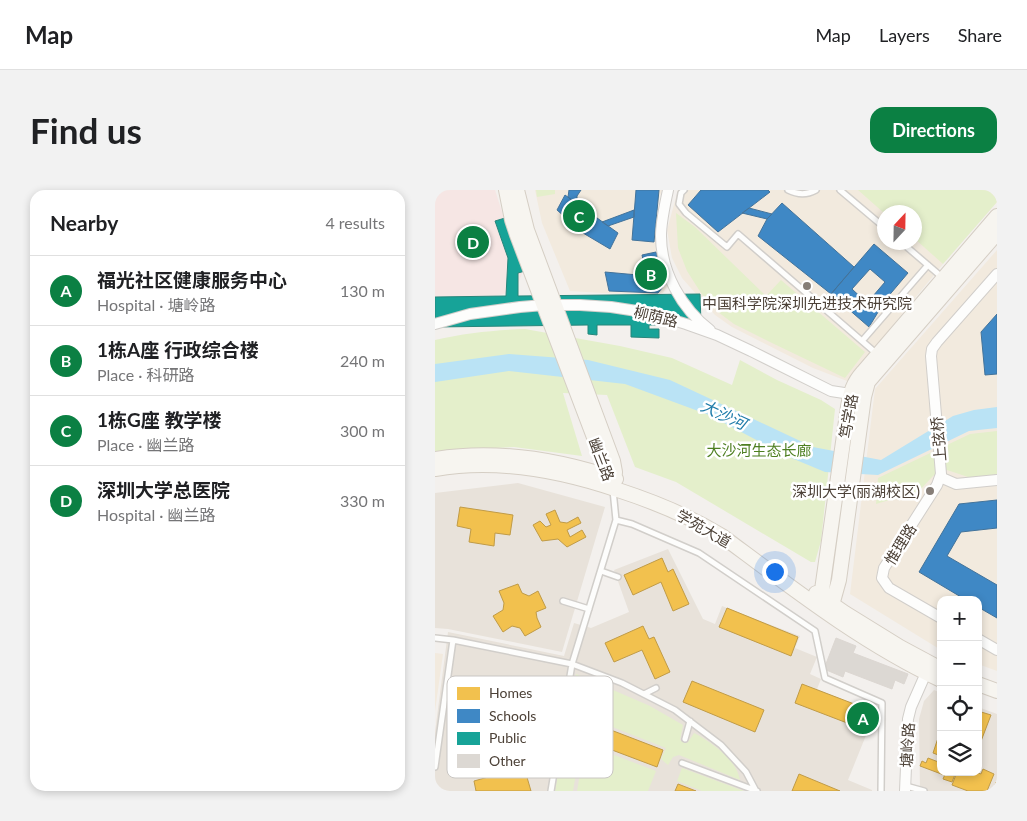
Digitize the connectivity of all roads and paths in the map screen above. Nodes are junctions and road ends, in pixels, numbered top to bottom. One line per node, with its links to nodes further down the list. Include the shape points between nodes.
1 (506, 190): 15 (street, 幽兰路, via 515,228)
2 (517, 190): 15 (street, 幽兰路)
3 (668, 190): 17 (street, via 661,237 665,265 684,304 693,316)
4 (684, 190): 18 (lane, via 679,204 686,213 727,247 738,234)
5 (788, 190): 6 (lane, via 809,194)
6 (816, 190)
7 (839, 190): 9 (lane)
8 (997, 216): 14 (street, 笃学路)
9 (877, 221)
10 (997, 233): 20 (street, 笃学路)
11 (910, 250): 12 (lane)
12 (928, 265): 14 (lane); 18 (lane)
13 (997, 274): 23 (street, 上弦桥, via 932,349)
14 (943, 279): 19 (street, 笃学路)
15 (549, 305): 16 (street, 柳荫路, via 469,314); 17 (street, 柳荫路, via 611,307 650,313); 25 (street, 幽兰路, via 588,408 613,461)
16 (435, 324)
17 (717, 335): 20 (street, 柳荫路, via 831,391)
18 (862, 341): 19 (lane)
19 (878, 354): 20 (street, 笃学路, via 853,386)
20 (857, 395): 30 (street, 笃学路, via 843,445); 30 (street, 笃学路, via 857,442 839,580 837,590)
21 (435, 459): 25 (street, 学苑大道, via 476,454 515,456 573,466)
22 (435, 469): 25 (street, 学苑大道, via 486,464 531,467)
23 (940, 476): 24 (street, via 956,484); 32 (street, 惟理路, via 884,568 882,578 889,588)
24 (997, 480)
25 (612, 481): 26 (lane); 30 (street, 学苑大道, via 705,526)
26 (616, 520): 27 (lane); 60 (lane, via 699,552 815,631 825,678 882,703)
27 (601, 571): 28 (lane); 31 (lane)
28 (618, 577)
29 (563, 601): 31 (lane)
30 (825, 605): 38 (street, 学苑大道); 39 (street, 学苑大道, via 894,655)
31 (589, 609): 37 (lane)
32 (937, 616)
33 (435, 638): 34 (lane)
34 (453, 640): 37 (lane); 40 (lane)
35 (980, 641): 36 (street)
36 (997, 650)
37 (572, 664): 41 (lane); 42 (lane)
38 (937, 666)
39 (926, 673): 43 (street, 学苑大道); 57 (street, 塘岭路, via 908,719)
40 (448, 676)
41 (570, 676)
42 (604, 676)
43 (937, 678)
44 (613, 680): 49 (lane)
45 (447, 682): 55 (lane)
46 (982, 685): 48 (street)
47 (656, 688): 49 (lane)
48 (997, 691)
49 (644, 694): 52 (lane)
50 (982, 695): 51 (street)
51 (997, 701)
52 (690, 721): 53 (lane); 59 (lane, via 721,745 746,772)
53 (685, 739)
54 (682, 763): 59 (lane)
55 (435, 767)
56 (553, 778): 58 (lane)
57 (905, 788): 61 (lane)
58 (551, 791)
59 (756, 791)
60 (881, 791)
61 (924, 791)

